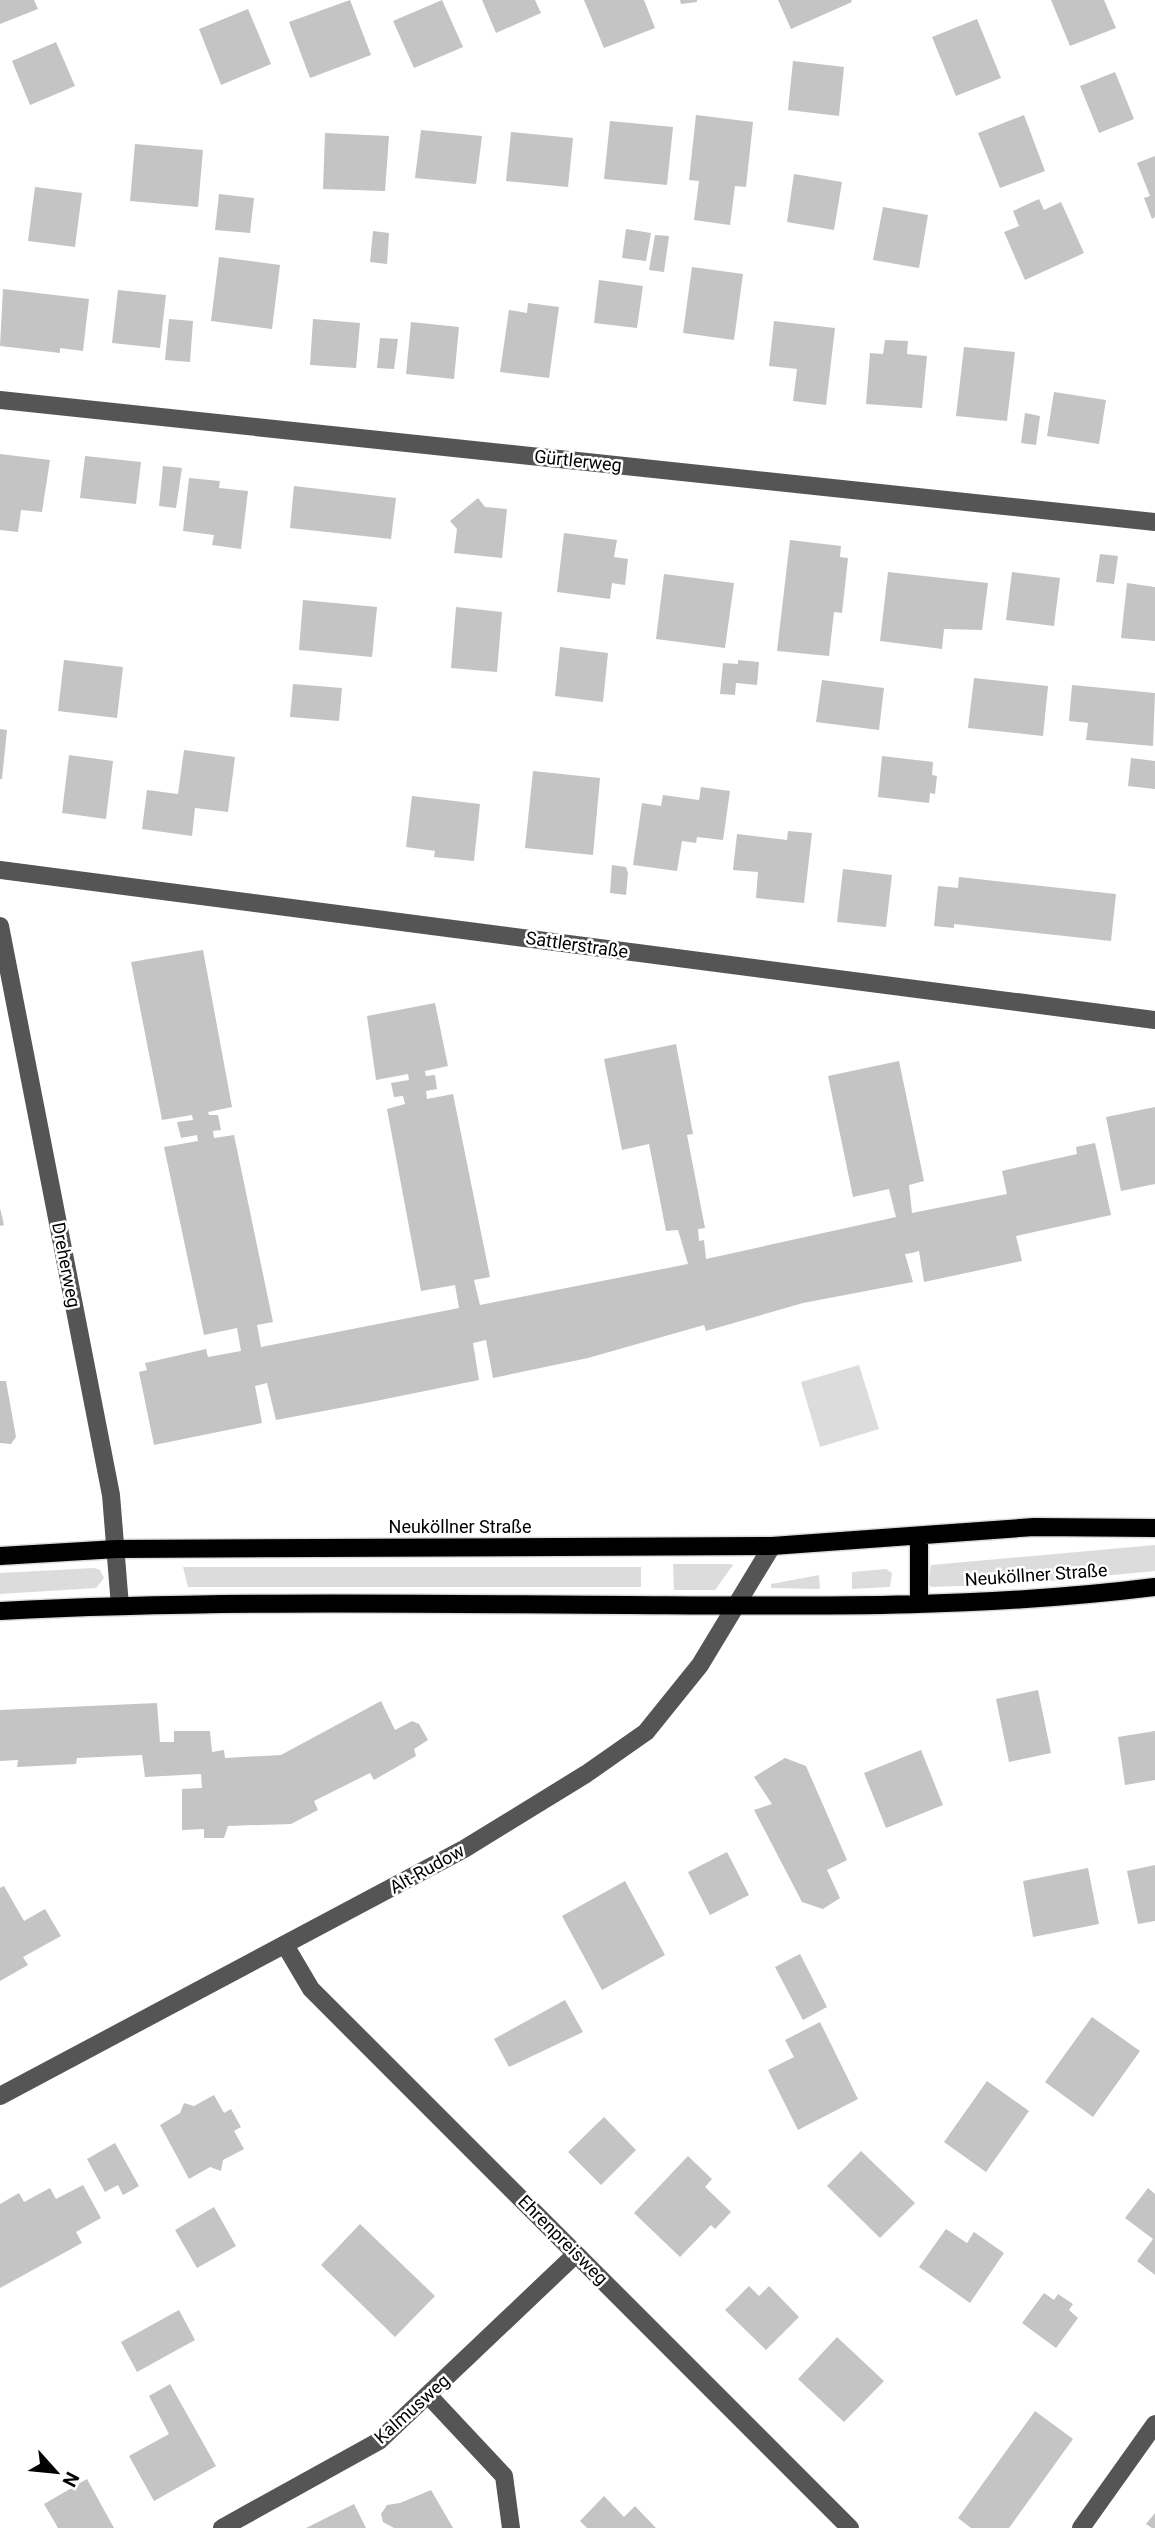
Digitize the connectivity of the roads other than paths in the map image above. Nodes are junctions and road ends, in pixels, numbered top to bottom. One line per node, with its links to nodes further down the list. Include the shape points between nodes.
1 (0, 400): 2 (street, Gürtlerweg)
2 (1155, 522)
3 (0, 870): 5 (street, Sattlerstraße)
4 (0, 926): 9 (street, Dreherweg, via 111,1495)
5 (1155, 1020)
6 (1155, 1528): 7 (main road, Neuköllner Straße, via 1034,1527)
7 (919, 1536): 8 (main road, Neuköllner Straße); 12 (main road)
8 (772, 1546): 9 (main road, Neuköllner Straße); 14 (street, Alt-Rudow)
9 (117, 1549): 10 (main road, Neuköllner Straße); 13 (street, Dreherweg)
10 (0, 1556)
11 (1155, 1587): 12 (main road, Neuköllner Straße)
12 (919, 1603): 14 (main road, Neuköllner Straße)
13 (120, 1606): 14 (main road, Neuköllner Straße); 15 (main road, Neuköllner Straße)
14 (734, 1607): 16 (street, Alt-Rudow, via 701,1665 646,1732 464,1849)
15 (0, 1611)
16 (285, 1945): 17 (street, Alt-Rudow); 18 (street, Ehrenpreisweg, via 311,1989)
17 (0, 2096)
18 (576, 2254): 19 (street, Kalmusweg); 23 (street, Ehrenpreisweg)
19 (429, 2396): 21 (street, Kalmusweg, via 379,2441); 22 (street, via 504,2476)
20 (1155, 2424): 24 (street)
21 (222, 2528)
22 (512, 2528)
23 (850, 2528)
24 (1081, 2528)

